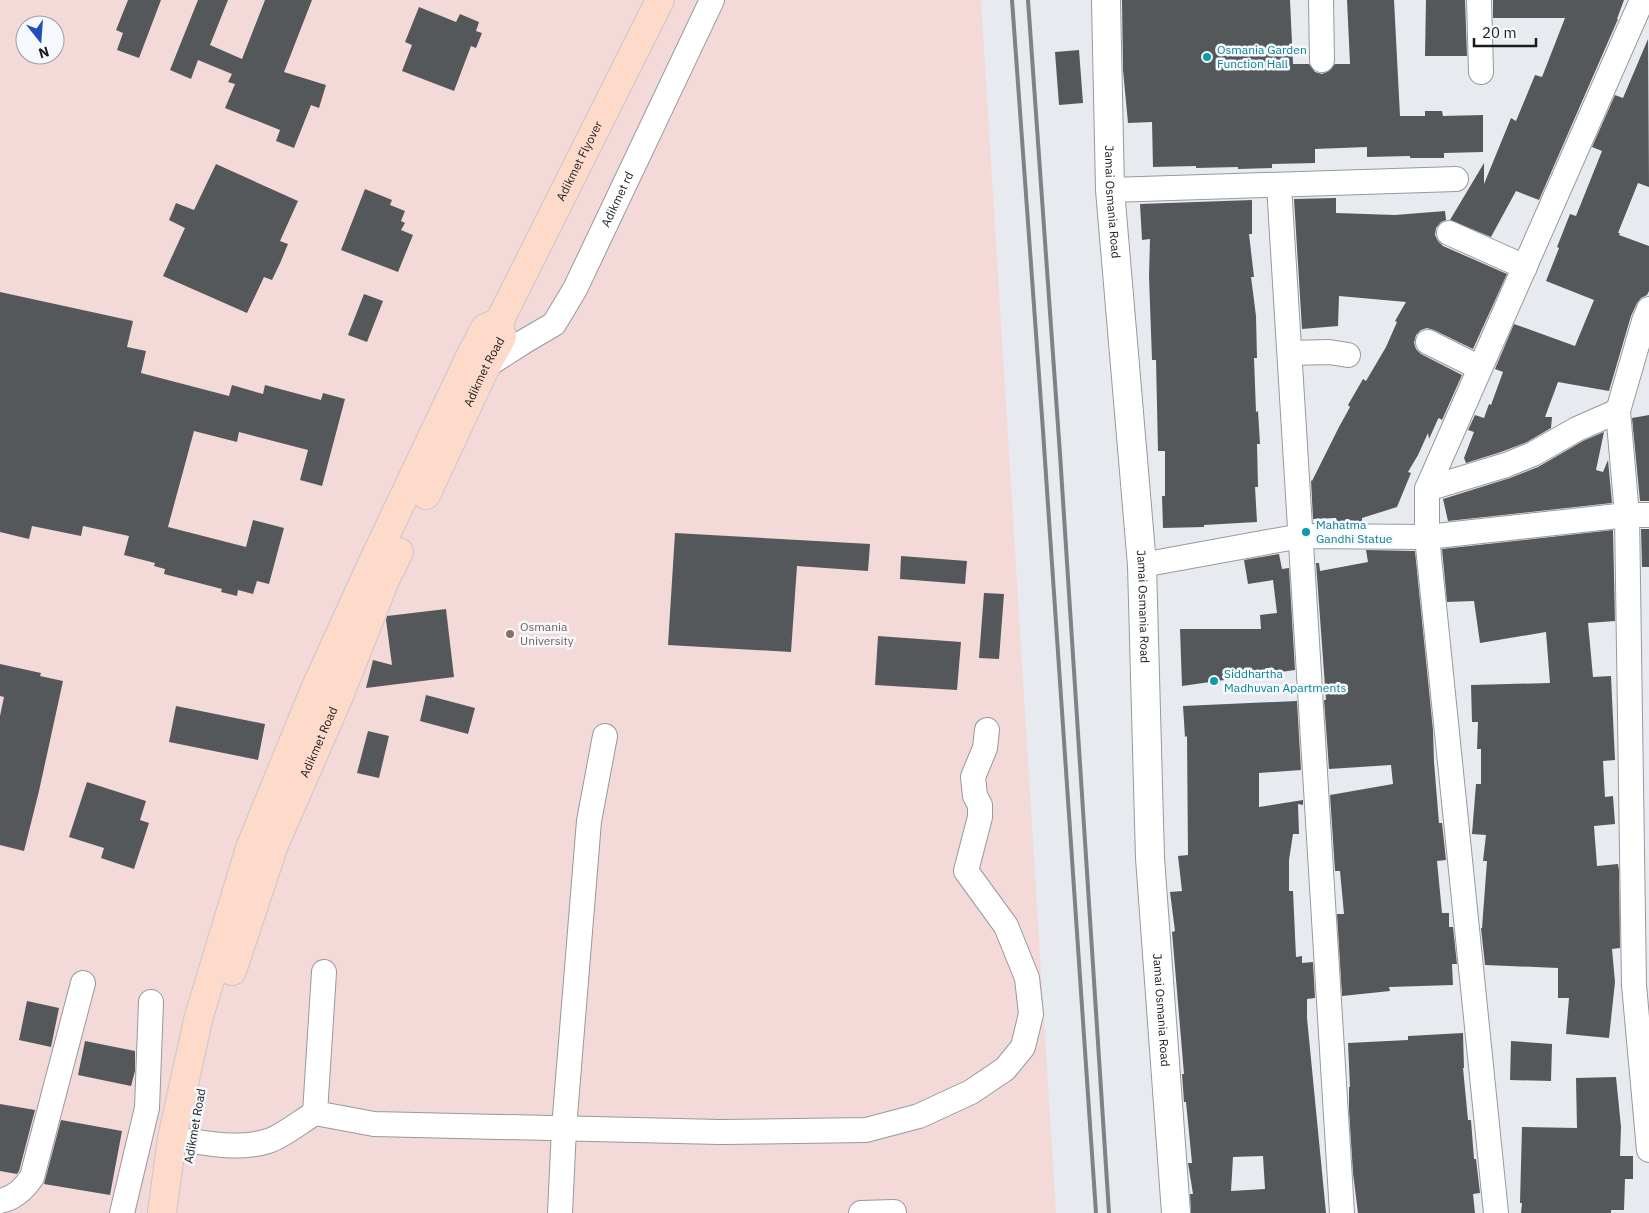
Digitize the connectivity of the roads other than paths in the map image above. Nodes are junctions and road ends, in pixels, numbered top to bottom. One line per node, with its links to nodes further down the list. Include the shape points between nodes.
1 (660, 0): 14 (main road, Adikmet Flyover)
2 (712, 0): 19 (street, Adikmet rd, via 574,289 554,324)
3 (1106, 0): 11 (street, Jamai Osmania Road)
4 (1321, 0): 7 (street)
5 (1479, 0): 8 (street)
6 (1642, 0): 13 (street)
7 (1322, 60)
8 (1482, 72)
9 (1456, 179): 10 (street)
10 (1280, 185): 11 (street); 17 (street)
11 (1110, 190): 26 (street, Jamai Osmania Road)
12 (1448, 233): 13 (street)
13 (1525, 266): 20 (street)
14 (503, 314): 19 (main road, Adikmet Road, via 502,337); 39 (main road, Adikmet Road, via 484,328 465,366 315,689 250,848 199,1016 172,1138)
15 (1647, 317): 21 (street)
16 (1428, 342): 20 (street)
17 (1290, 353): 18 (street); 24 (street)
18 (1348, 355)
19 (486, 366): 34 (main road, Adikmet Road, via 385,580 274,845 215,1020)
20 (1480, 368): 22 (street)
21 (1618, 411): 22 (street, via 1577,428 1533,454); 23 (street)
22 (1427, 489): 25 (street)
23 (1638, 515): 25 (street); 35 (street, via 1634,985)
24 (1301, 536): 25 (street); 26 (street); 44 (street)
25 (1427, 537): 45 (street)
26 (1142, 564): 43 (street, Jamai Osmania Road, via 1150,858)
27 (987, 730): 33 (street, via 985,748 973,777 980,817 966,871 1006,926 1027,978 1031,1014 1023,1047 1005,1068 970,1092 919,1116 866,1130 720,1132)
28 (605, 736): 33 (street, via 589,821)
29 (324, 972): 32 (street)
30 (83, 984): 36 (street, via 32,1178 24,1189)
31 (151, 1002): 38 (street, via 147,1108)
32 (315, 1113): 33 (street, via 374,1124); 34 (street, via 270,1141 244,1146)
33 (564, 1128): 41 (street)
34 (191, 1141): 40 (main road, Adikmet Road)
35 (1649, 1150)
36 (0, 1201)
37 (894, 1212): 42 (street)
38 (122, 1213)
39 (162, 1213)
40 (181, 1213)
41 (560, 1213)
42 (861, 1213)
43 (1176, 1213)
44 (1342, 1213)
45 (1496, 1213)

